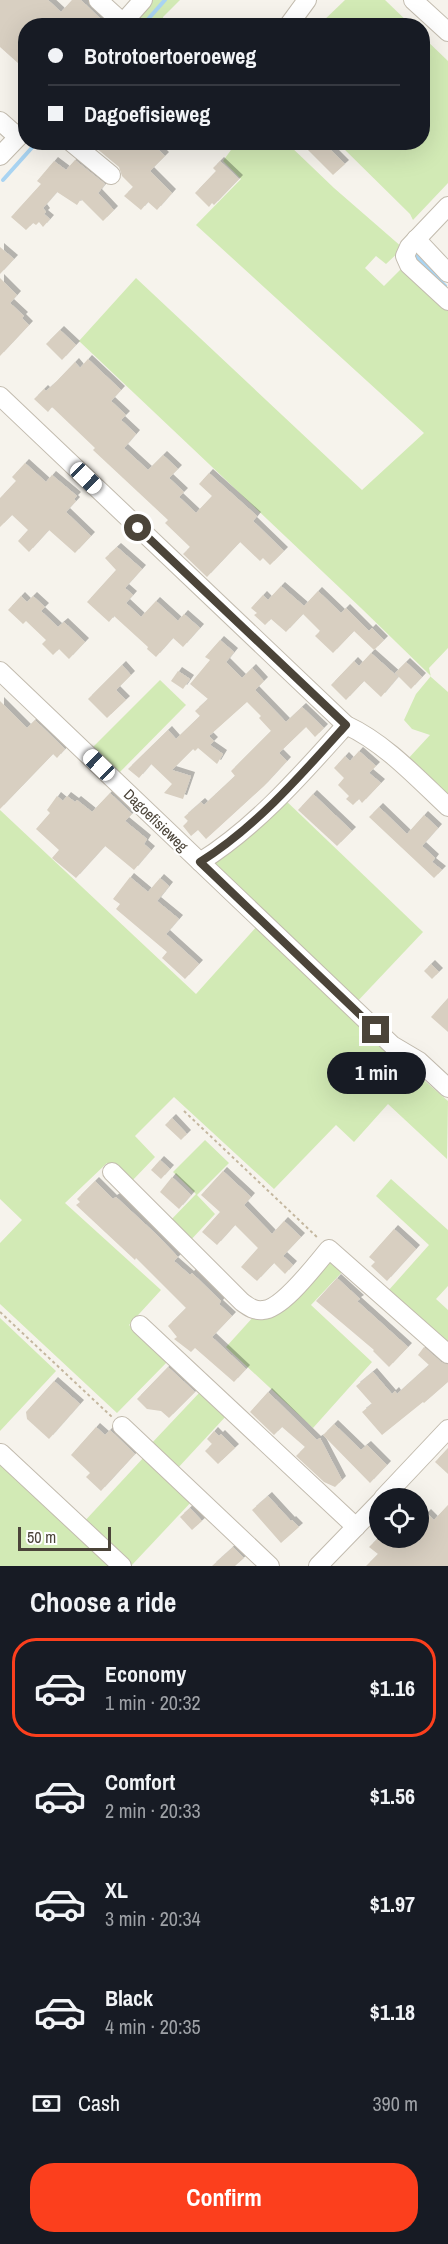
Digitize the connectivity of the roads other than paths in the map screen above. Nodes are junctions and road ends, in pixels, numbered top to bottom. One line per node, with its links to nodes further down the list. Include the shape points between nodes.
1 (98, 0): 5 (street)
2 (143, 0): 6 (street)
3 (307, 0): 7 (street)
4 (413, 0): 8 (street)
5 (115, 18)
6 (126, 18)
7 (294, 18)
8 (448, 32)
9 (0, 121): 10 (street)
10 (10, 143)
11 (81, 150): 12 (street)
12 (111, 175)
13 (448, 206): 14 (street)
14 (416, 239): 15 (street); 16 (street, via 405,256 409,265)
15 (448, 273)
16 (448, 302)
17 (0, 396): 19 (street)
18 (0, 671): 21 (street, Dagoefisieweg)
19 (346, 725): 20 (street, via 403,764); 21 (street, via 277,798 221,849)
20 (448, 807)
21 (200, 862): 22 (street, Dagoefisieweg, via 392,1045 419,1061)
22 (448, 1088)
23 (112, 1172): 25 (street, via 253,1309 277,1305 329,1249)
24 (140, 1325): 31 (street)
25 (448, 1354)
26 (122, 1426): 33 (street)
27 (448, 1429): 29 (street)
28 (1, 1453): 32 (street)
29 (392, 1488)
30 (369, 1513): 31 (street)
31 (356, 1527): 34 (street)
32 (122, 1566)
33 (270, 1566)
34 (318, 1566)

